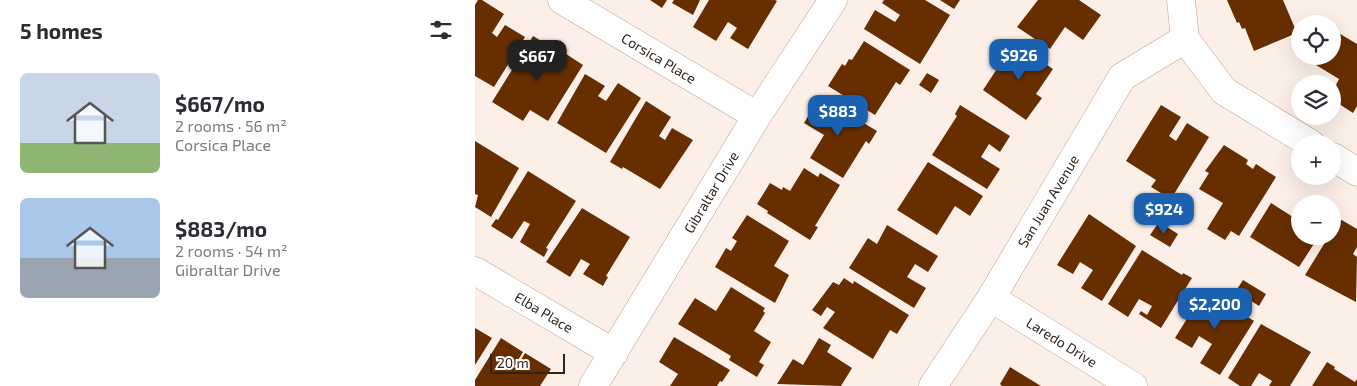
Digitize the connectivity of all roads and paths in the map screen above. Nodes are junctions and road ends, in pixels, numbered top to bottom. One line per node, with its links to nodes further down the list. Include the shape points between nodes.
1 (562, 0): 5 (street, Corsica Place)
2 (833, 0): 5 (street, Gibraltar Drive)
3 (1181, 0): 4 (street)
4 (1185, 39): 6 (street, via 1225,91); 10 (street, San Juan Avenue, via 1122,77)
5 (757, 116): 11 (street, Gibraltar Drive)
6 (1296, 135)
7 (1341, 162): 8 (street)
8 (1357, 172)
9 (475, 271): 11 (street, Elba Place)
10 (991, 298): 13 (street, San Juan Avenue); 14 (street, Laredo Drive)
11 (614, 353): 12 (street, Gibraltar Drive)
12 (593, 386)
13 (933, 386)
14 (1133, 386)

